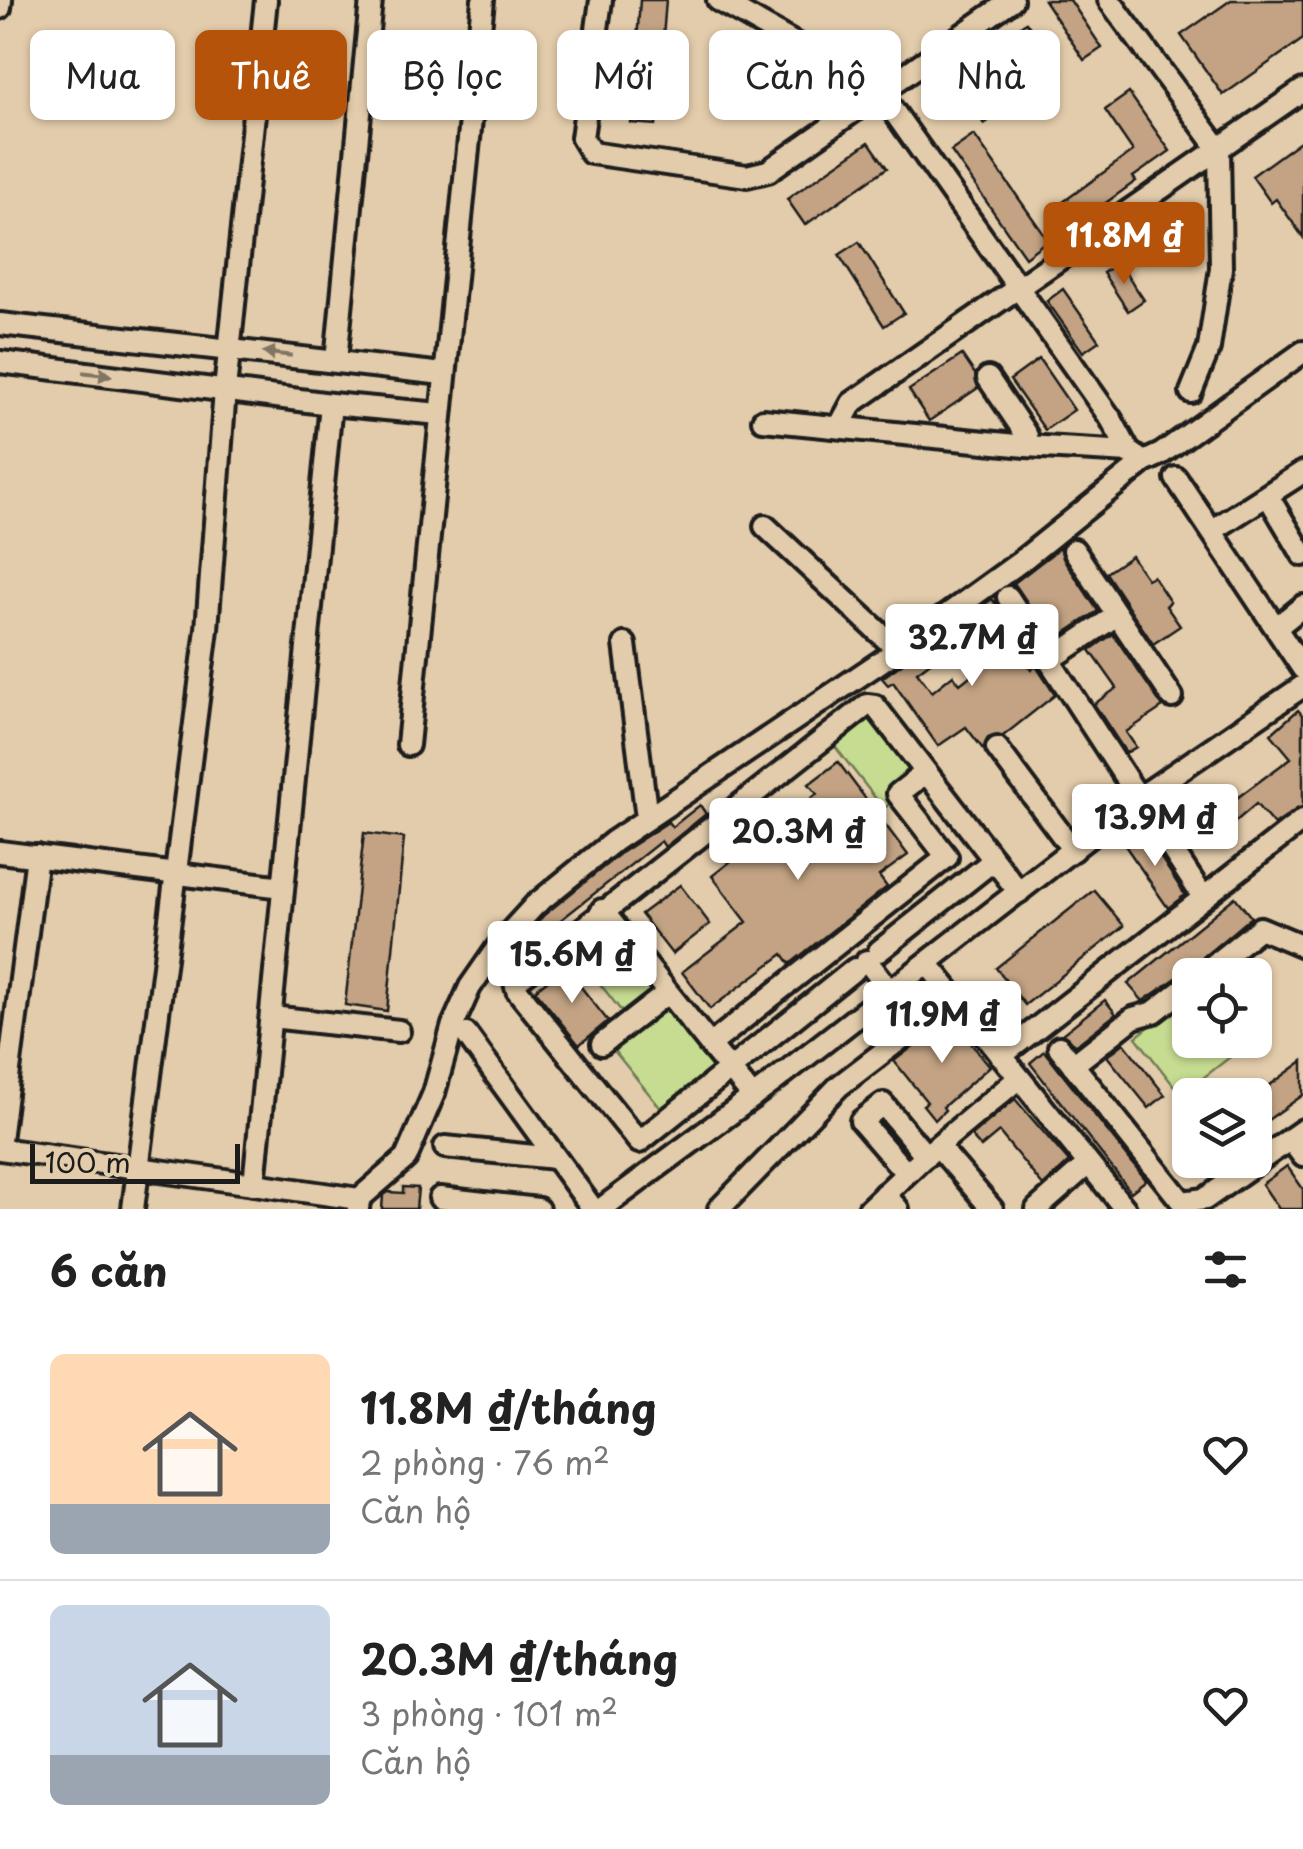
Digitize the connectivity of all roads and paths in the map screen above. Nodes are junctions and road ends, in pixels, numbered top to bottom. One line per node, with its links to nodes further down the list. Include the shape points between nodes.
1 (1, 0): 9 (street)
2 (266, 0): 18 (street)
3 (371, 0): 21 (street)
4 (482, 0): 22 (street)
5 (601, 0): 13 (street, via 582,138 591,153 759,175)
6 (1012, 0): 11 (street)
7 (1109, 0): 15 (street)
8 (729, 3): 10 (street)
9 (0, 8)
10 (775, 30)
11 (901, 77)
12 (1303, 90): 15 (street)
13 (839, 120)
14 (900, 120): 16 (street)
15 (1219, 149): 16 (street); 25 (street, via 1221,268 1209,348)
16 (1020, 288): 29 (street, via 852,404); 31 (street)
17 (0, 324): 18 (street)
18 (230, 348): 21 (street, one-way to 18); 24 (street)
19 (1303, 352): 31 (street, via 1161,454)
20 (0, 362): 24 (street, one-way to 24)
21 (336, 362): 22 (street)
22 (443, 374): 27 (street)
23 (988, 378): 30 (street, via 1027,436)
24 (225, 390): 26 (street); 61 (street, via 207,630)
25 (1192, 392)
26 (331, 404): 27 (street); 63 (street)
27 (440, 414): 49 (street)
28 (763, 420): 29 (street)
29 (839, 427): 30 (street)
30 (1026, 446): 31 (street)
31 (1136, 457): 44 (street, via 1020,562)
32 (1303, 472): 34 (street)
33 (1176, 478): 36 (street)
34 (1268, 496): 36 (street); 38 (street)
35 (766, 526): 44 (street)
36 (1213, 530): 42 (street)
37 (1074, 550): 41 (street)
38 (1303, 555)
39 (1008, 597): 45 (street)
40 (1303, 606): 42 (street)
41 (1117, 616): 45 (street); 48 (street)
42 (1277, 627): 46 (street)
43 (625, 644): 53 (street)
44 (898, 650): 53 (street)
45 (1050, 660): 52 (street)
46 (1303, 669)
47 (1303, 686): 52 (street)
48 (1172, 697)
49 (408, 745)
50 (997, 748): 56 (street)
51 (926, 773): 55 (street); 59 (street, via 898,794); 67 (street, via 874,706 859,708)
52 (1139, 798): 56 (street); 65 (street)
53 (646, 818): 82 (street, via 517,924 470,987)
54 (1303, 820): 65 (street)
55 (974, 836): 59 (street); 60 (street)
56 (1073, 850): 64 (street)
57 (0, 852): 58 (street)
58 (37, 856): 61 (street); 91 (street)
59 (947, 858): 62 (street)
60 (994, 860): 64 (street); 66 (street)
61 (175, 872): 63 (street); 98 (street)
62 (918, 881): 66 (street); 68 (street)
63 (283, 887): 79 (street)
64 (1019, 892): 73 (street)
65 (1203, 897): 86 (street)
66 (936, 906): 72 (street)
67 (602, 910): 75 (street); 88 (street, via 515,982 636,1140)
68 (860, 928): 70 (street); 72 (street, via 876,933)
69 (1303, 946): 71 (street, via 1260,928)
70 (837, 947): 72 (street, via 840,964); 76 (street)
71 (1222, 958)
72 (867, 960): 74 (street); 80 (street)
73 (926, 964): 74 (street); 77 (street)
74 (891, 992): 90 (street)
75 (667, 994): 83 (street); 84 (street)
76 (774, 995): 80 (street); 84 (street)
77 (954, 998): 86 (street); 107 (street, via 839,1086)
78 (1172, 998): 87 (street, via 1133,1018)
79 (271, 1017): 81 (street); 100 (street)
80 (793, 1019): 88 (street)
81 (400, 1032)
82 (458, 1036): 96 (street); 102 (street, via 406,1158)
83 (602, 1044)
84 (710, 1044): 88 (street)
85 (1059, 1047): 87 (street)
86 (1001, 1056): 89 (street)
87 (1073, 1065): 92 (street, via 1182,1202 1205,1199)
88 (732, 1071): 90 (street)
89 (1019, 1078): 95 (street); 97 (street)
90 (753, 1097): 104 (street)
91 (0, 1140)
92 (1299, 1142)
93 (445, 1148): 96 (street)
94 (0, 1149): 98 (street)
95 (932, 1151): 99 (street); 99 (street, via 883,1104 861,1121); 108 (street)
96 (555, 1158): 104 (street)
97 (1088, 1164): 109 (street); 110 (street)
98 (138, 1166): 100 (street); 105 (street)
99 (906, 1173): 103 (street)
100 (254, 1184): 102 (street)
101 (440, 1198): 106 (street)
102 (358, 1204)
103 (884, 1204)
104 (594, 1208)
105 (133, 1209)
106 (538, 1209)
107 (719, 1209)
108 (992, 1209)
109 (1037, 1209)
110 (1125, 1209)

